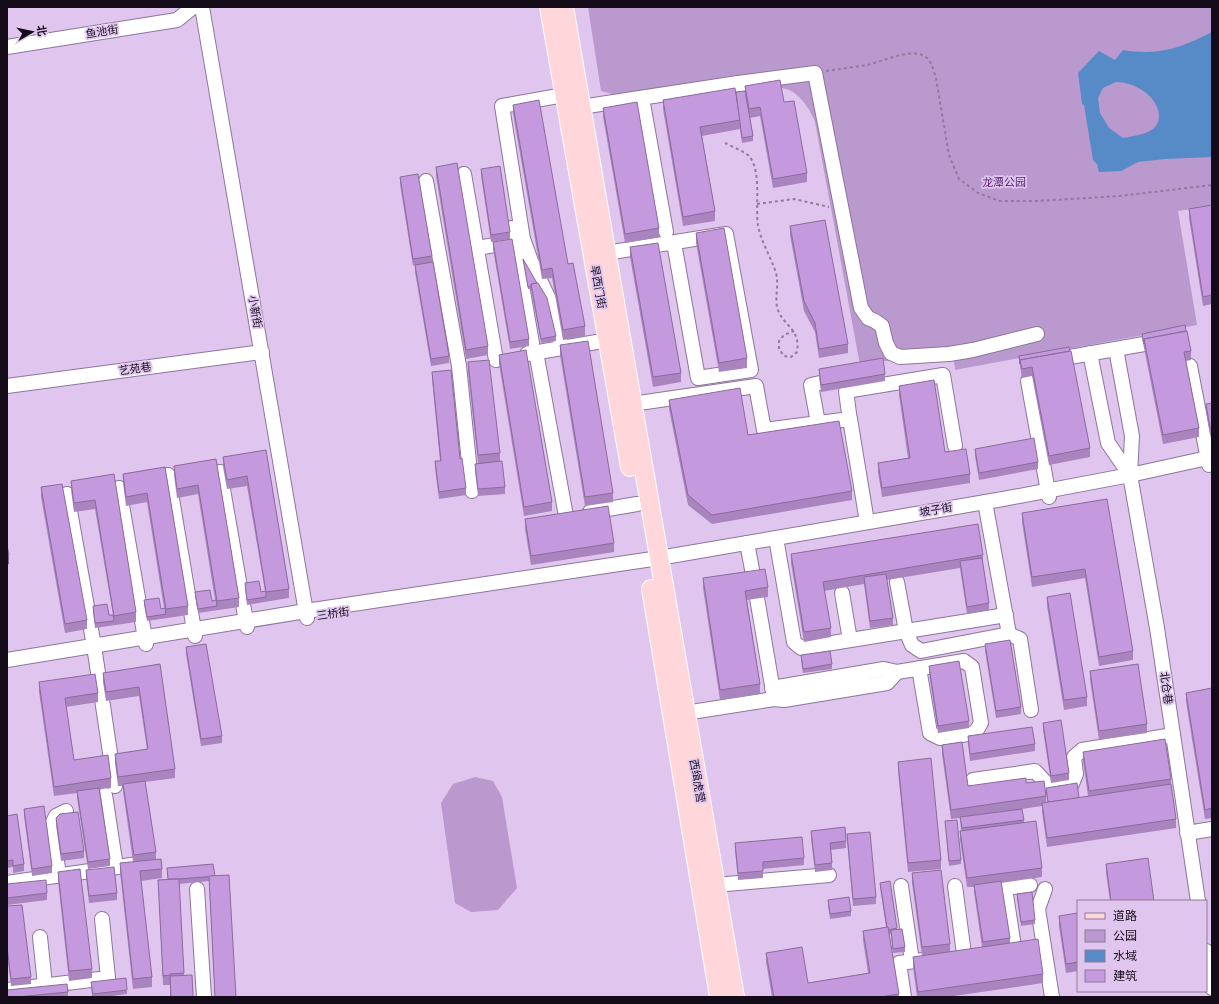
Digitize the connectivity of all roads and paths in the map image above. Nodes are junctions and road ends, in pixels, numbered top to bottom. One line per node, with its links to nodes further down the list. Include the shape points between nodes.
1 (549, 7): 7 (main road, 旱西门街)
2 (564, 7): 9 (main road, 旱西门街)
3 (193, 8): 4 (street, 鱼池街, via 177,20); 29 (street, 小新街)
4 (7, 47)
5 (815, 73): 6 (street, via 739,90); 15 (path, via 907,54 920,54 927,58 936,78 949,155 959,179 978,193 1000,201 1120,196); 17 (street)
6 (666, 94): 8 (street); 10 (street)
7 (564, 95): 24 (street, via 502,106 523,238 530,261 555,312); 25 (main road, 旱西门街)
8 (642, 98): 9 (street); 18 (street)
9 (581, 107): 21 (main road, 旱西门街)
10 (669, 108)
11 (725, 143): 16 (path, via 749,156 757,174)
12 (502, 173): 19 (street)
13 (464, 174): 20 (street)
14 (426, 181): 33 (street)
15 (1212, 185)
16 (757, 204): 17 (path, via 794,199 824,207); 22 (path, via 758,225 776,274 777,306 782,317)
17 (841, 206): 23 (street, via 861,308 868,318 882,326 891,353 900,357 949,354)
18 (670, 237): 18 (street, via 726,234 751,370 698,378); 21 (street)
19 (514, 242): 20 (street); 27 (street)
20 (477, 248): 32 (street)
21 (606, 254): 38 (main road, 旱西门街)
22 (794, 331): 22 (path, via 799,344 797,352 791,357 784,356 779,349 779,340)
23 (1037, 334)
24 (560, 340)
25 (608, 340): 27 (street); 50 (main road, 旱西门街)
26 (1144, 344): 28 (street)
27 (534, 348): 32 (street); 50 (street, via 559,517)
28 (1116, 349): 30 (street); 45 (street, via 1132,436)
29 (262, 352): 37 (street, 艺苑巷); 60 (street, 小新街)
30 (1090, 354): 31 (street); 45 (street, via 1108,443)
31 (1070, 357)
32 (508, 358): 33 (street)
33 (459, 366): 47 (street)
34 (1190, 366): 42 (street)
35 (1028, 381): 49 (street)
36 (820, 383): 40 (street, via 811,385)
37 (7, 386)
38 (632, 404): 40 (street, via 756,386 764,430); 55 (main road, 旱西门街)
39 (850, 421): 40 (street); 41 (street, via 846,391 943,375); 52 (street)
40 (818, 423)
41 (955, 446)
42 (1210, 461): 45 (street, 坡子街)
43 (220, 472): 62 (street)
44 (168, 475): 64 (street)
45 (1130, 479): 49 (street, 坡子街); 75 (street, 北仓巷)
46 (118, 488): 66 (street)
47 (472, 491)
48 (67, 494): 68 (street)
49 (1049, 494): 51 (street, 坡子街)
50 (637, 504): 55 (main road, 旱西门街)
51 (986, 505): 52 (street, 坡子街); 53 (street, 坡子街); 61 (street)
52 (868, 522): 53 (street, 坡子街)
53 (776, 541): 54 (street, 坡子街); 67 (street, via 794,642 801,648)
54 (748, 546): 55 (street, 坡子街); 56 (street)
55 (653, 562): 60 (street, 三桥街); 74 (main road, 西缉虎营); 103 (main road, 西缉虎营)
56 (754, 580)
57 (897, 582): 63 (street)
58 (842, 593): 67 (street)
59 (757, 598): 72 (street)
60 (306, 614): 62 (street, 三桥街)
61 (1006, 615): 63 (street); 65 (street)
62 (246, 624): 64 (street, 三桥街)
63 (906, 631): 65 (street, via 912,645 921,651); 67 (street)
64 (195, 633): 66 (street, 三桥街)
65 (1009, 634): 73 (street, via 1020,639)
66 (146, 640): 68 (street, 三桥街)
67 (850, 640)
68 (94, 649): 69 (street, 三桥街); 70 (street, 三桥街); 81 (street)
69 (7, 660)
70 (7, 667)
71 (919, 668): 71 (street, via 964,661 972,667 981,723 975,733 940,738 930,733); 72 (street, via 897,672 884,669)
72 (773, 694): 74 (street)
73 (1031, 710)
74 (685, 713): 85 (main road, 西缉虎营)
75 (1173, 735): 76 (street, via 1082,750 1074,757 1076,774 1072,784 1052,788 1035,771); 79 (street, 北仓巷)
76 (973, 780)
77 (66, 811): 82 (street, via 56,816 52,824)
78 (1212, 829): 79 (street)
79 (1187, 833): 91 (street, 北仓巷)
80 (155, 862): 81 (street)
81 (116, 867): 82 (street)
82 (59, 876): 84 (street)
83 (829, 876): 85 (street)
84 (7, 883)
85 (715, 885): 104 (main road, 西缉虎营)
86 (1030, 885): 94 (street, via 1005,888 1018,946)
87 (901, 886): 98 (street)
88 (955, 886): 96 (street)
89 (197, 889): 102 (street)
90 (1045, 889): 106 (street, via 1038,909)
91 (1198, 900)
92 (102, 919): 99 (street, via 108,978)
93 (40, 937): 99 (street)
94 (1000, 949)
95 (978, 952): 96 (street)
96 (964, 954): 98 (street)
97 (1207, 957): 100 (street)
98 (912, 961): 105 (street, via 899,963)
99 (45, 985): 101 (street)
100 (1212, 988)
101 (7, 990)
102 (204, 997)
103 (719, 997)
104 (735, 997)
105 (904, 997)
106 (1052, 997)

